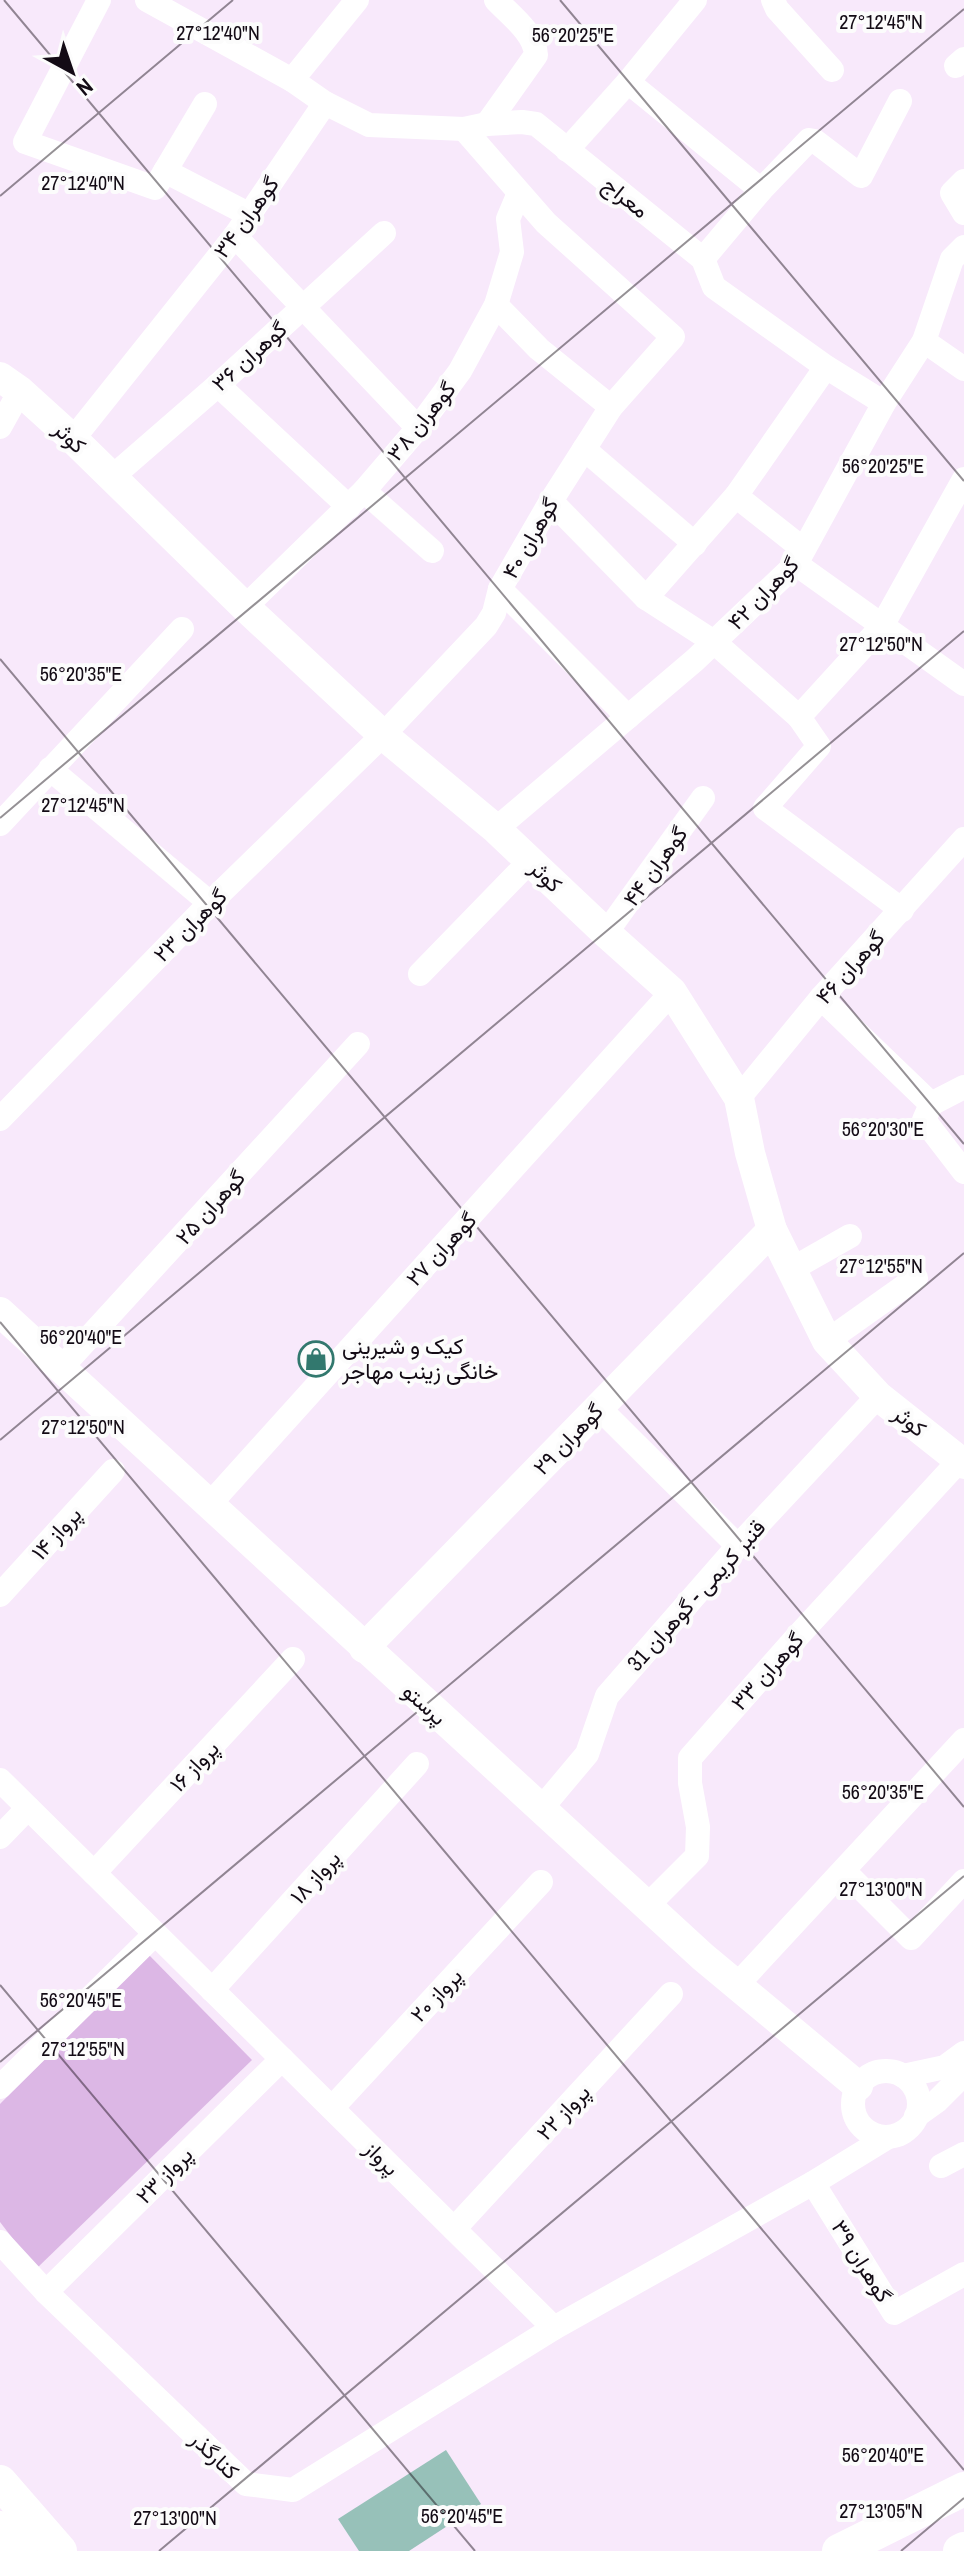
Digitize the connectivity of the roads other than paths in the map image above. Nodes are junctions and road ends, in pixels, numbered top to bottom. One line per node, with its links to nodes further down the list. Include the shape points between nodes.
1 (99, 0): 15 (street, via 25,142 155,188)
2 (147, 0): 8 (street)
3 (496, 0): 13 (street, via 525,31 536,55)
4 (695, 0): 9 (street)
5 (773, 0): 7 (street)
6 (342, 6): 8 (street)
7 (832, 70)
8 (292, 80): 11 (street)
9 (628, 82): 14 (street); 17 (street)
10 (900, 101): 17 (street, via 861,176 809,140)
11 (325, 103): 13 (street, معراج, via 369,125); 20 (street, گوهران ۳۴)
12 (205, 104): 15 (street)
13 (476, 126): 14 (street, معراج, via 536,124); 18 (street)
14 (567, 150): 24 (street, معراج)
15 (165, 171): 20 (street)
16 (964, 181): 19 (street, via 952,193)
17 (761, 190): 24 (street)
18 (519, 193): 25 (street, گوهران ۳۸, via 508,219 512,252); 33 (street, گوهران ۴۰, via 673,337)
19 (964, 213)
20 (250, 215): 22 (street, گوهران ۳۴)
21 (384, 233): 26 (street, گوهران ۳۶)
22 (235, 236): 26 (street); 36 (street, گوهران ۳۴)
23 (964, 247): 27 (street, گوهران ۴۲, via 952,259)
24 (703, 259): 28 (street, معراج, via 714,287)
25 (496, 305): 33 (street, via 539,349); 35 (street, گوهران ۳۸, via 460,371)
26 (304, 306): 31 (street, گوهران ۳۶); 35 (street)
27 (924, 341): 29 (street); 32 (street, گوهران ۴۲)
28 (826, 367): 32 (street, معراج); 40 (street)
29 (964, 369)
30 (10, 384): 34 (street); 36 (street, کوثر)
31 (218, 385): 38 (street, گوهران ۳۶); 41 (street)
32 (884, 403): 45 (street, گوهران ۴۲)
33 (611, 407): 37 (street, گوهران ۴۰)
34 (0, 427)
35 (418, 428): 41 (street, گوهران ۳۸)
36 (73, 439): 38 (street, کوثر)
37 (584, 449): 42 (street, گوهران ۴۰); 43 (street)
38 (111, 478): 48 (street, کوثر)
39 (964, 479): 49 (street)
40 (736, 496): 43 (street); 45 (street)
41 (356, 499): 44 (street); 48 (street, گوهران ۳۸)
42 (551, 501): 46 (street, گوهران ۴۰); 47 (street)
43 (695, 544): 47 (street)
44 (432, 551)
45 (800, 557): 49 (street); 51 (street, گوهران ۴۲)
46 (500, 589): 53 (street); 55 (street, گوهران ۴۰, via 486,626)
47 (646, 598): 51 (street)
48 (245, 607): 55 (street, کوثر)
49 (882, 626): 52 (street); 54 (street)
50 (182, 629): 56 (street)
51 (714, 642): 53 (street, گوهران ۴۲); 54 (street)
52 (964, 684)
53 (628, 717): 59 (street, گوهران ۴۲)
54 (799, 717): 63 (street, via 819,746 765,808)
55 (383, 735): 59 (street, کوثر); 62 (street, گوهران ۲۳)
56 (50, 769): 58 (street); 62 (street)
57 (703, 798): 64 (street, گوهران ۴۴)
58 (0, 824)
59 (496, 829): 61 (street, کوثر)
60 (964, 839): 63 (street, گوهران ۴۶)
61 (530, 861): 64 (street, کوثر); 65 (street)
62 (210, 903): 72 (street, گوهران ۲۳)
63 (902, 910): 67 (street, گوهران ۴۶)
64 (606, 933): 66 (street, کوثر)
65 (420, 974)
66 (672, 992): 70 (street, کوثر); 85 (street, گوهران ۲۷)
67 (821, 998): 70 (street, گوهران ۴۶); 71 (street)
68 (358, 1044): 80 (street, گوهران ۲۵)
69 (964, 1087): 71 (street)
70 (739, 1098): 74 (street, کوثر)
71 (931, 1104): 73 (street, via 924,1120)
72 (0, 1119)
73 (964, 1172)
74 (772, 1230): 76 (street, کوثر); 82 (street, گوهران ۲۹)
75 (850, 1236): 76 (street)
76 (792, 1269): 79 (street, کوثر)
77 (916, 1278): 79 (street)
78 (0, 1312): 80 (street, پرستو)
79 (827, 1341): 81 (street, کوثر)
80 (61, 1368): 85 (street, پرستو)
81 (878, 1396): 83 (street, کوثر); 86 (street, قنبر کریمی - گوهران 31)
82 (599, 1408): 86 (street); 88 (street, گوهران ۲۹)
83 (962, 1462): 100 (street, گوهران ۳۳, via 690,1758 697,1856)
84 (113, 1471): 87 (street, پرواز ۱۴)
85 (209, 1505): 88 (street, پرستو)
86 (738, 1546): 94 (street, قنبر کریمی - گوهران 31, via 607,1696 587,1754)
87 (0, 1595)
88 (364, 1648): 94 (street, پرستو)
89 (293, 1659): 97 (street, پرواز ۱۶)
90 (964, 1740): 96 (street)
91 (417, 1764): 103 (street, پرواز ۱۸)
92 (0, 1780): 93 (street, پرواز)
93 (28, 1808): 95 (street); 97 (street, پرواز)
94 (540, 1810): 100 (street, پرستو)
95 (0, 1837)
96 (844, 1871): 98 (street, via 911,1938); 102 (street)
97 (94, 1873): 101 (street, پرواز)
98 (964, 1881)
99 (541, 1882): 111 (street, پرواز ۲۰)
100 (647, 1906): 102 (street, پرستو)
101 (155, 1934): 103 (street, پرواز); 109 (street)
102 (736, 1986): 110 (street, پرستو)
103 (212, 1990): 106 (street, پرواز)
104 (671, 1994): 117 (street, پرواز ۲۲)
105 (964, 2053): 107 (street, via 945,2067)
106 (282, 2059): 111 (street, پرواز); 120 (street, پرواز ۲۳)
107 (903, 2076): 110 (street, via 886,2071 870,2075); 112 (street, via 917,2093)
108 (962, 2082): 112 (street)
109 (0, 2087)
110 (856, 2100): 113 (street, via 861,2127); 116 (street, via 846,2139 834,2162)
111 (332, 2108): 117 (street, پرواز)
112 (916, 2116): 113 (street, via 905,2131)
113 (888, 2137): 116 (street)
114 (964, 2154): 115 (street)
115 (941, 2166)
116 (813, 2183): 119 (street, گوهران ۳۹, via 894,2313); 121 (street)
117 (454, 2229): 121 (street, پرواز)
118 (0, 2242): 120 (street, کنارگذر)
119 (964, 2274)
120 (46, 2292): 121 (street, کنارگذر, via 246,2484 293,2490)
121 (554, 2328)
122 (0, 2482): 126 (main road)
123 (964, 2489): 127 (main road)
124 (0, 2528): 125 (main road)
125 (20, 2551)
126 (60, 2551)
127 (839, 2551)

